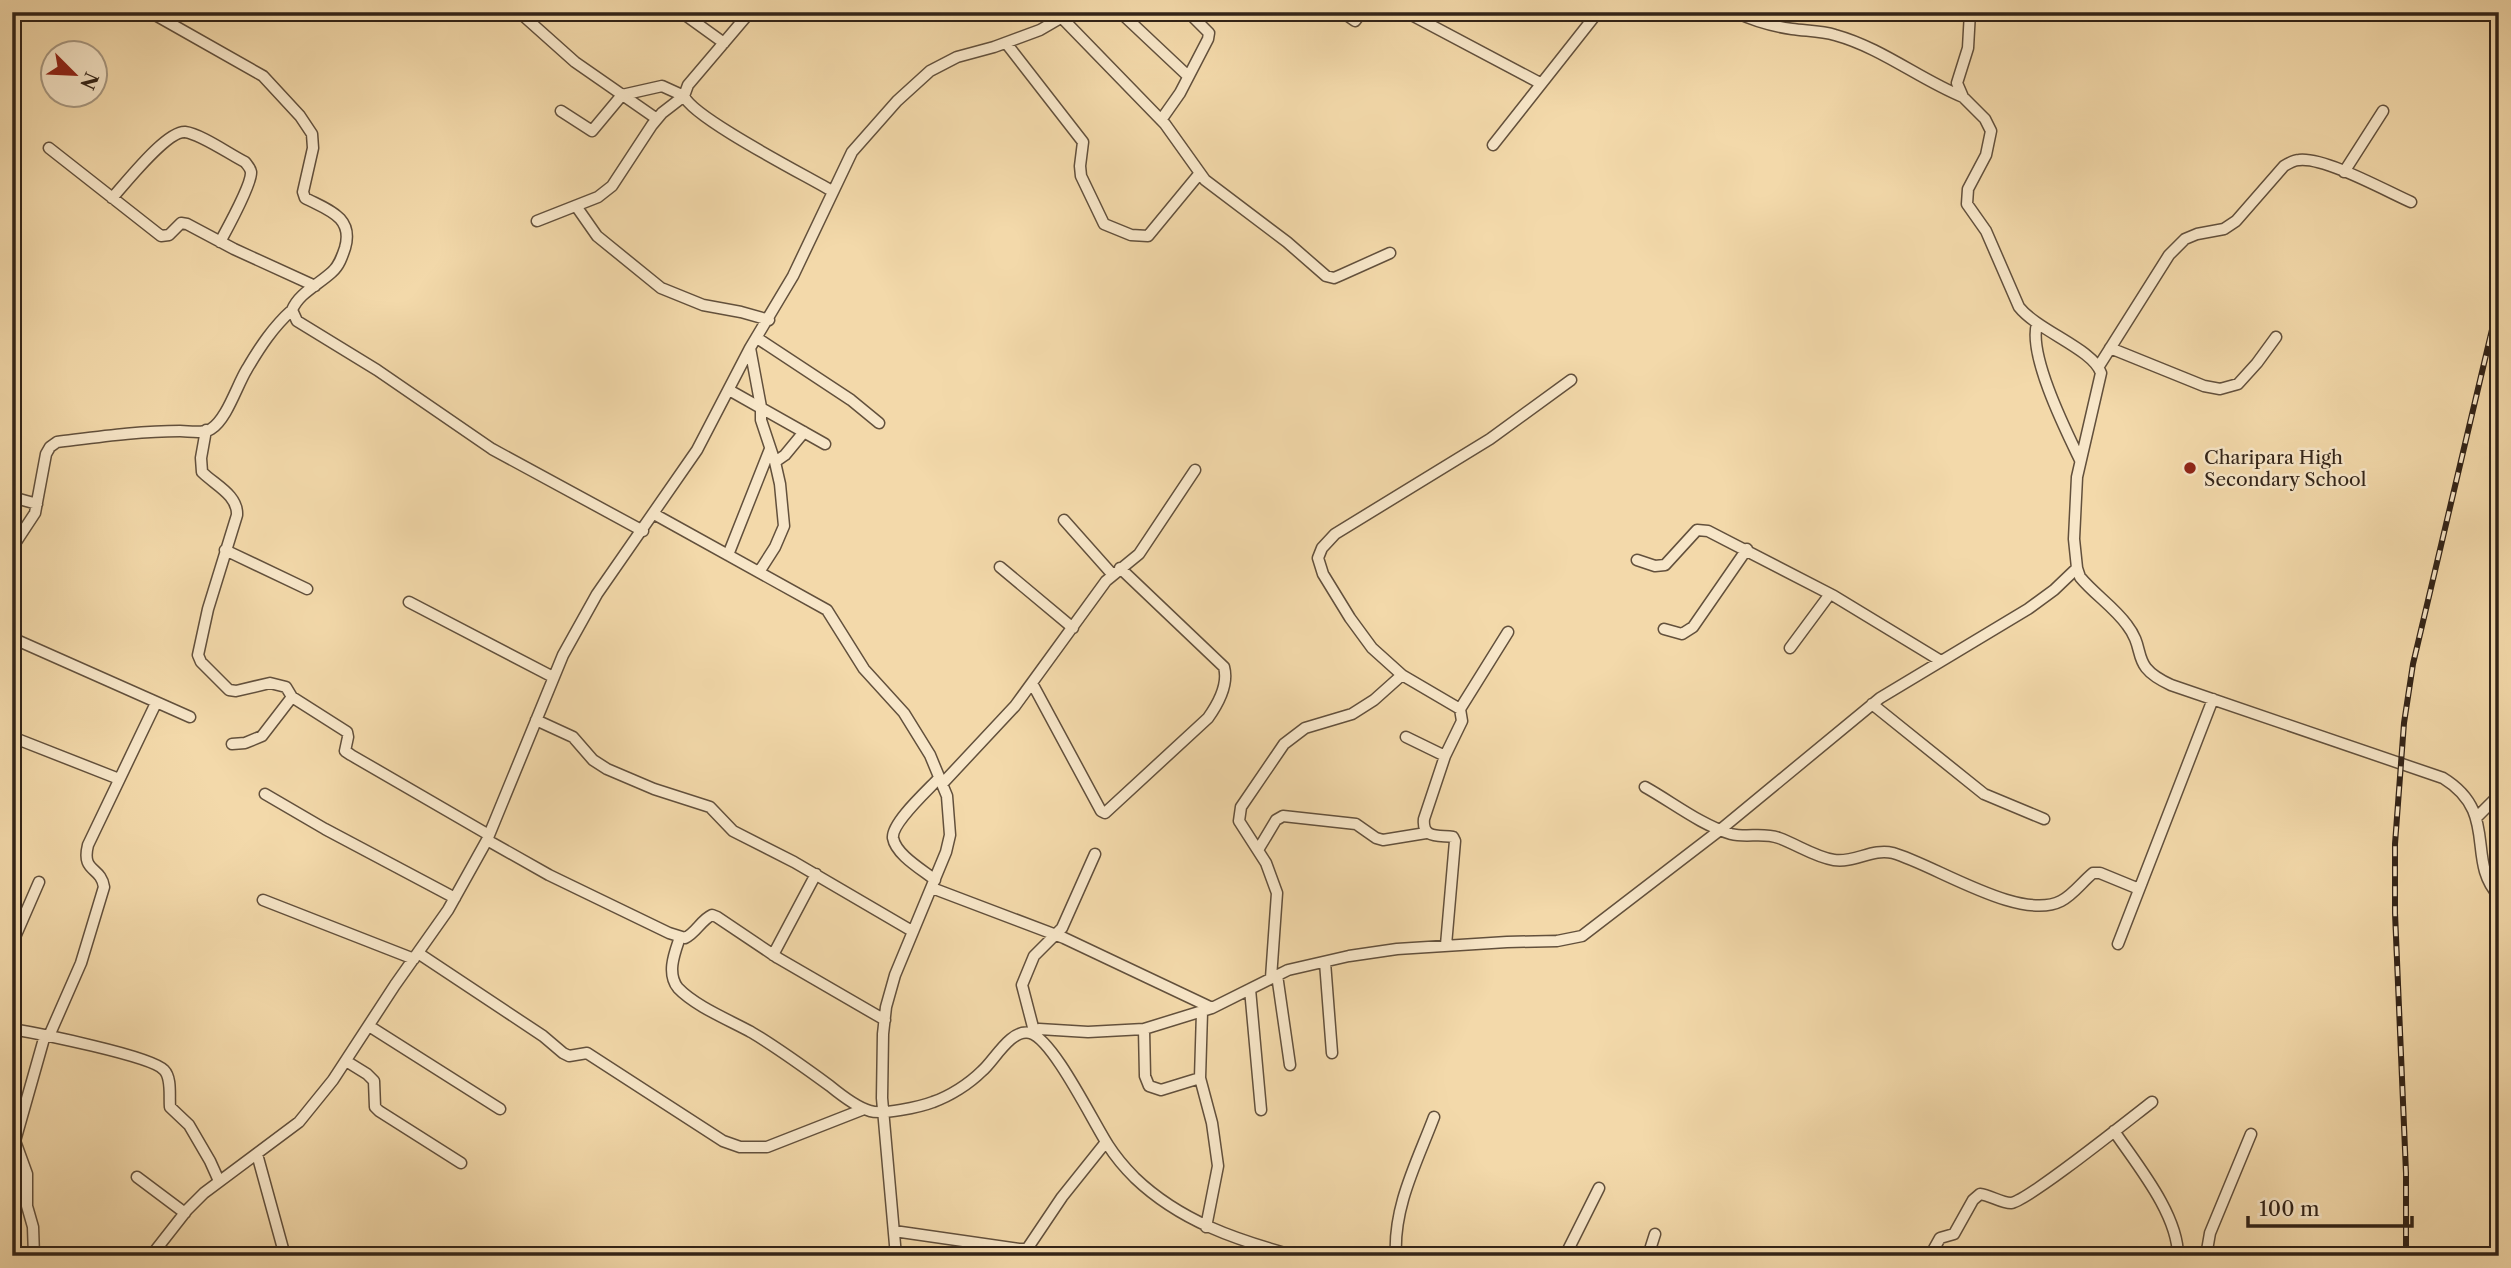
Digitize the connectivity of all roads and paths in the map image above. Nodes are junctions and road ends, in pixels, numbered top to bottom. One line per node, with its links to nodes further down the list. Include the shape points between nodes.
1 (150, 12): 36 (street, via 263,76 312,134 305,198 341,218 348,239 335,270)
2 (519, 12): 18 (street, via 575,62)
3 (681, 12): 14 (street)
4 (750, 12): 14 (street)
5 (1120, 12): 16 (street)
6 (1188, 12): 16 (street, via 1209,33)
7 (1342, 12): 8 (street, via 1355,21)
8 (1362, 12)
9 (1406, 12): 17 (street)
10 (1598, 12): 17 (street)
11 (1735, 12): 20 (street, via 1764,24 1855,42)
12 (1970, 12): 20 (street, via 1968,48 1957,83)
13 (1066, 15): 15 (street); 24 (street)
14 (724, 43): 19 (street)
15 (1006, 43): 28 (street, via 1083,142 1081,176 1104,224 1131,235 1148,236); 29 (street, via 957,57 930,71 869,130)
16 (1188, 76): 24 (street)
17 (1540, 83): 25 (street)
18 (622, 95): 19 (street, via 662,86); 21 (street, via 592,131); 23 (street)
19 (684, 96): 23 (street); 29 (street, via 687,104 707,119)
20 (1962, 97): 39 (street, via 1991,131 1986,155 1968,189 1967,204 1986,231 2018,307)
21 (561, 111)
22 (2383, 111): 27 (street)
23 (657, 119): 32 (street, via 612,186)
24 (1161, 120): 28 (street)
25 (1493, 145)
26 (49, 148): 30 (street)
27 (2344, 172): 31 (street); 43 (street, via 2302,159 2292,162 2236,221 2224,229 2185,239 2169,255)
28 (1200, 173): 35 (street, via 1326,275 1334,278)
29 (832, 191): 38 (street)
30 (112, 198): 34 (street, via 161,236 169,235 181,223); 34 (street, via 160,146 175,133 187,132 250,169 251,176)
31 (2411, 202)
32 (576, 206): 33 (street); 38 (street, via 597,236 661,288 703,305)
33 (537, 221)
34 (220, 242): 36 (street)
35 (1390, 253)
36 (315, 286): 37 (street)
37 (292, 310): 49 (street, via 274,327 245,371 219,421); 60 (street, via 297,321 492,449)
38 (769, 320): 41 (street)
39 (2036, 324): 44 (street); 53 (street, via 2036,346 2050,393)
40 (2276, 337): 43 (street, via 2238,384 2221,389)
41 (757, 338): 42 (street); 48 (street)
42 (750, 348): 46 (street); 47 (street)
43 (2110, 348): 44 (street)
44 (2099, 366): 53 (street, via 2100,382)
45 (1572, 380): 79 (street, via 1490,439 1335,534 1322,548 1318,558 1323,573 1350,618 1372,648)
46 (730, 390): 47 (street); 58 (street)
47 (761, 407): 50 (street); 52 (street)
48 (879, 423)
49 (206, 430): 57 (street, via 57,442 46,454); 63 (street, via 202,472 238,506)
50 (804, 432): 51 (street); 54 (street)
51 (825, 444)
52 (770, 449): 54 (street); 64 (street)
53 (2080, 460): 67 (street, via 2074,516)
54 (775, 462): 69 (street, via 784,526)
55 (1195, 470): 68 (street, via 1144,547)
56 (12, 497): 57 (street)
57 (37, 504): 61 (street, via 32,521)
58 (654, 514): 60 (street); 64 (street)
59 (1064, 520): 68 (street)
60 (643, 531): 80 (street, via 597,594)
61 (12, 548)
62 (1747, 549): 65 (street, via 1697,530 1665,565); 71 (street); 74 (street, via 1693,626 1682,634)
63 (226, 550): 70 (street); 82 (street, via 198,654 201,662 229,690 270,683 286,687)
64 (728, 555): 69 (street)
65 (1637, 560)
66 (1000, 568): 73 (street)
67 (2077, 568): 78 (street, via 2028,609); 83 (street, via 2086,584 2129,627 2146,669 2162,681)
68 (1116, 571): 73 (street); 81 (street, via 1224,667 1220,699 1208,718 1105,813)
69 (759, 572): 94 (street, via 827,610 864,668 904,713)
70 (307, 589)
71 (1830, 594): 77 (street); 78 (street)
72 (409, 602): 80 (street)
73 (1073, 628): 81 (street)
74 (1664, 629)
75 (1508, 632): 86 (street)
76 (12, 638): 84 (street)
77 (1790, 648)
78 (1941, 661): 85 (street)
79 (1402, 675): 86 (street); 103 (street, via 1352,714 1305,728 1284,744 1241,807 1240,821)
80 (553, 677): 88 (street)
81 (1032, 683): 94 (street)
82 (292, 697): 91 (street, via 262,736); 102 (street, via 347,732 345,751)
83 (2213, 699): 98 (street, via 2443,778 2463,793); 108 (street)
84 (156, 703): 87 (street); 93 (street)
85 (1872, 704): 99 (street, via 1984,794); 100 (street)
86 (1460, 709): 92 (street, via 1462,721)
87 (190, 717)
88 (536, 720): 102 (street); 105 (street, via 573,737 607,769 710,807 733,831)
89 (12, 737): 93 (street)
90 (1406, 737): 92 (street)
91 (232, 744)
92 (1445, 756): 101 (street, via 1424,819)
93 (119, 779): 129 (street, via 85,857 104,887 81,963)
94 (941, 781): 107 (street, via 950,835); 107 (street, via 899,821 893,834 903,854)
95 (1645, 787): 100 (street)
96 (265, 794): 110 (street)
97 (2499, 795): 98 (street)
98 (2477, 817): 109 (street, via 2488,880)
99 (2044, 819)
100 (1720, 830): 108 (street, via 1778,837 1838,861 1893,853 2032,906 2060,902 2093,873); 117 (street, via 1582,936)
101 (1426, 833): 103 (street, via 1383,840 1356,824 1283,816); 117 (street, via 1455,841)
102 (488, 837): 110 (street); 114 (street, via 549,875)
103 (1258, 850): 121 (street, via 1277,893)
104 (1095, 854): 113 (street)
105 (816, 874): 112 (street); 118 (street)
106 (39, 882): 115 (street)
107 (934, 884): 112 (street); 113 (street)
108 (2139, 889): 116 (street)
109 (2499, 896)
110 (455, 898): 119 (street)
111 (263, 901): 119 (street)
112 (912, 931): 124 (street)
113 (1056, 935): 123 (street); 128 (street, via 1034,956 1022,985)
114 (680, 937): 118 (street, via 689,936 712,915); 136 (street, via 672,965 678,987)
115 (12, 944)
116 (2118, 944)
117 (1446, 945): 120 (street, via 1397,948)
118 (773, 955): 124 (street)
119 (416, 956): 125 (street); 136 (street, via 491,1001 563,1053 587,1053 723,1141 740,1147 767,1146)
120 (1325, 962): 121 (street); 130 (street)
121 (1274, 977): 122 (street); 132 (street)
122 (1250, 989): 123 (street); 137 (street)
123 (1207, 1010): 127 (street); 133 (street)
124 (884, 1020): 138 (street)
125 (369, 1026): 131 (street); 135 (street)
126 (12, 1028): 129 (street)
127 (1144, 1029): 128 (street); 133 (street, via 1149,1086 1161,1090)
128 (1032, 1032): 138 (street, via 1012,1039 960,1088 932,1102); 142 (street, via 1056,1058)
129 (47, 1035): 146 (street, via 163,1069 170,1107 189,1125); 154 (street, via 15,1141 27,1174)
130 (1332, 1053)
131 (346, 1060): 143 (street, via 299,1122); 144 (street, via 374,1081 379,1111)
132 (1290, 1065)
133 (1200, 1078): 149 (street, via 1218,1166)
134 (2152, 1102): 140 (street)
135 (500, 1109)
136 (864, 1109): 138 (street)
137 (1261, 1110)
138 (884, 1112): 150 (street)
139 (1434, 1117): 159 (street, via 1401,1203)
140 (2114, 1131): 162 (street, via 2015,1202 1980,1194 1954,1234 1940,1238); 163 (street, via 2174,1228)
141 (2251, 1134): 164 (street, via 2210,1233)
142 (1106, 1142): 149 (street, via 1157,1197); 153 (street, via 1062,1197)
143 (257, 1154): 146 (street); 156 (street)
144 (461, 1163)
145 (137, 1177): 148 (street)
146 (219, 1181): 148 (street)
147 (1599, 1188): 160 (street)
148 (185, 1213): 155 (street)
149 (1206, 1227): 158 (street)
150 (894, 1231): 152 (street); 157 (street)
151 (1655, 1234): 161 (street)
152 (996, 1251): 153 (street)
153 (1027, 1252)
154 (34, 1256)
155 (151, 1256)
156 (285, 1256)
157 (896, 1256)
158 (1296, 1256)
159 (1396, 1256)
160 (1565, 1256)
161 (1648, 1256)
162 (1930, 1256)
163 (2178, 1256)
164 (2206, 1256)

